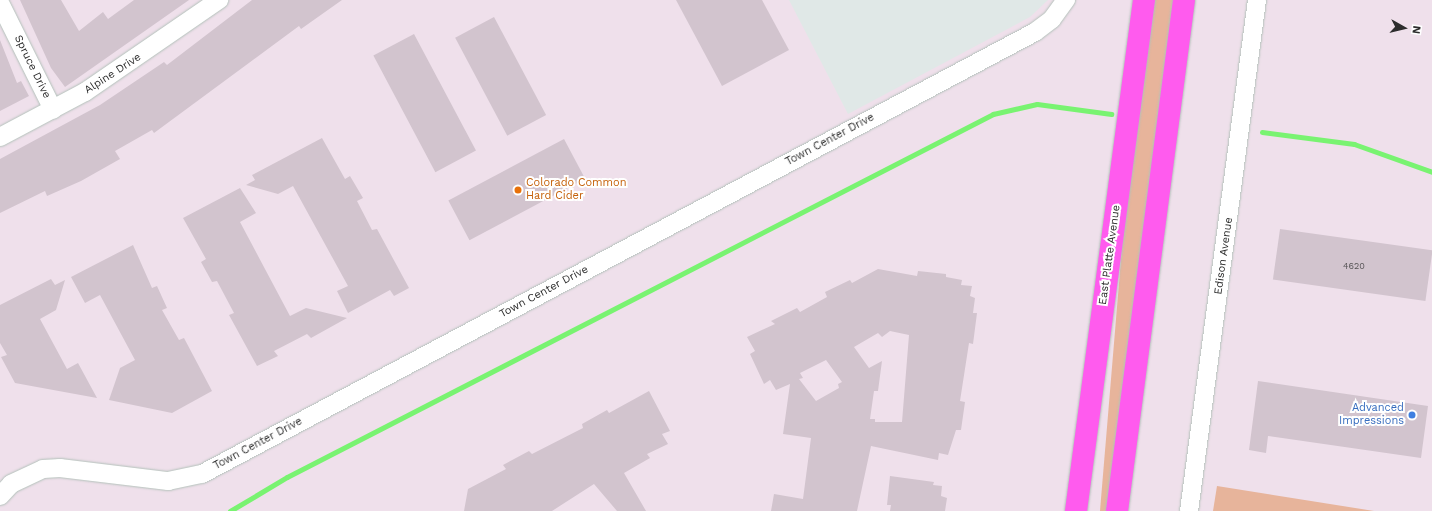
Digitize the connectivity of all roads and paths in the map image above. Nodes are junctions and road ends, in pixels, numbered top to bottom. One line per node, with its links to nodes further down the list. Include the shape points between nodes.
1 (219, 0): 7 (street, Alpine Drive, via 131,63)
2 (1066, 0): 9 (street, Town Center Drive, via 1052,19 1035,32 202,474 168,481 60,468 43,469 11,484)
3 (1144, 0): 10 (highway, East Platte Avenue)
4 (1184, 0): 11 (highway)
5 (1257, 0): 12 (street, Edison Avenue)
6 (0, 3): 7 (street, Spruce Drive)
7 (53, 110): 8 (street, Alpine Drive)
8 (0, 137)
9 (0, 496)
10 (1076, 511)
11 (1117, 511)
12 (1189, 511)

